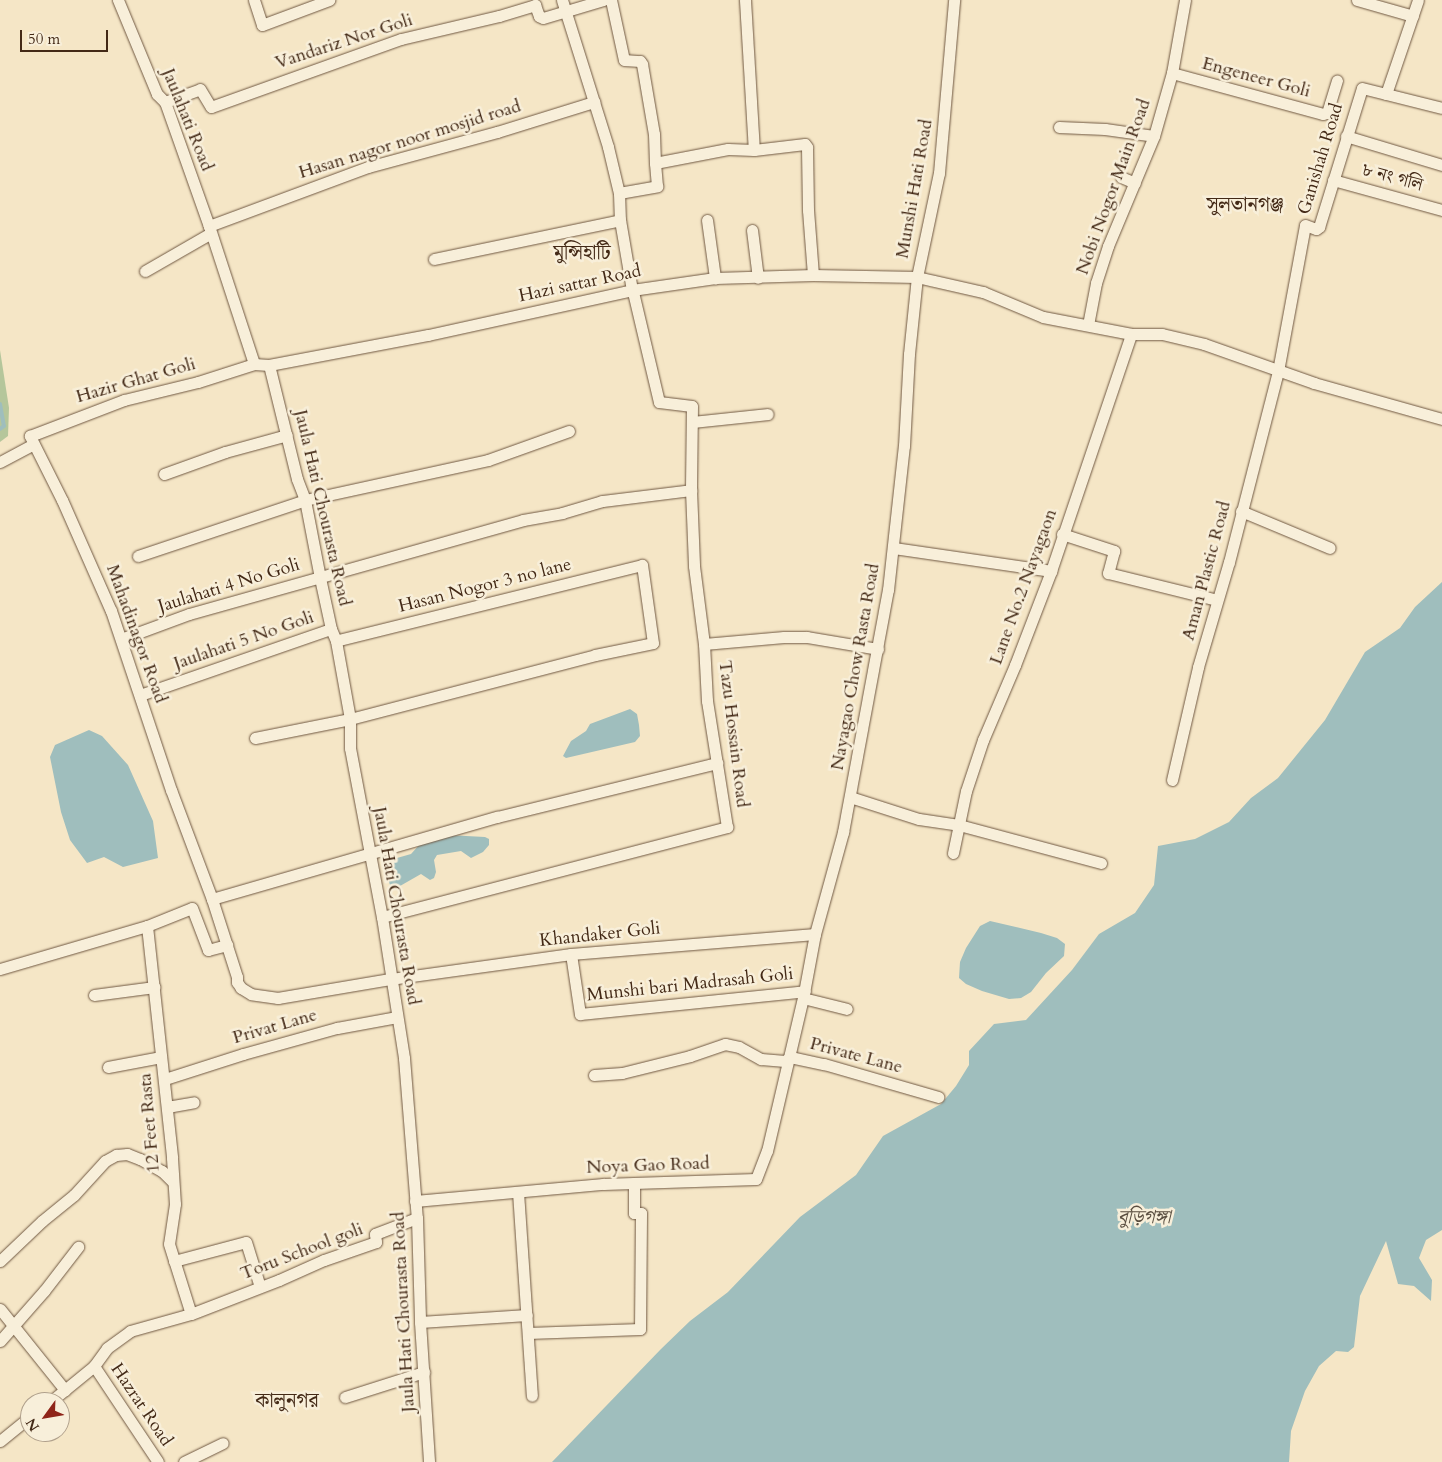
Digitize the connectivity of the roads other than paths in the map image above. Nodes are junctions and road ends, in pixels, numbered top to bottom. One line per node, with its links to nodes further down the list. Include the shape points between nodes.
1 (118, 0): 16 (street, Jaulahati Road, via 158,94)
2 (254, 0): 3 (street, via 262,24)
3 (329, 0)
4 (603, 0): 11 (street)
5 (611, 0): 23 (street, via 624,60 642,64 654,134)
6 (745, 0): 22 (street)
7 (954, 0): 37 (street, Munshi Hati Road, via 939,173)
8 (1357, 0): 12 (street)
9 (1418, 0): 12 (street)
10 (1181, 1): 13 (street, Nobi Nogor Main Road)
11 (564, 5): 16 (street, Vandariz Nor Goli, via 540,18 535,4 500,16 401,39 211,107 200,89); 17 (street)
12 (1413, 16): 15 (street)
13 (1172, 73): 14 (street, Engeneer Goli, via 1322,114 1327,113); 20 (street, Nobi Nogor Main Road)
14 (1337, 81)
15 (1386, 94): 18 (street); 21 (street, Ganishah Road, via 1362,88)
16 (165, 102): 32 (street, Jaulahati Road)
17 (594, 102): 28 (street); 32 (street, Hasan nagor noor mosjid road, via 368,167)
18 (1442, 108)
19 (1059, 127): 20 (street)
20 (1154, 136): 27 (street, Nobi Nogor Main Road)
21 (1346, 136): 24 (street); 26 (street, Ganishah Road)
22 (754, 150): 23 (street, via 728,149); 36 (street, via 805,144 807,147)
23 (655, 163): 28 (street, via 657,186)
24 (1442, 165)
25 (1121, 177): 27 (street)
26 (1333, 180): 29 (street, ৮ নং গলি); 45 (street, Ganishah Road, via 1319,227 1305,225)
27 (1135, 183): 41 (street, Nobi Nogor Main Road, via 1108,246 1096,283)
28 (619, 193): 30 (street)
29 (1442, 210)
30 (620, 220): 34 (street); 40 (street)
31 (707, 220): 38 (street)
32 (210, 230): 35 (street, Hasan nagor noor mosjid road); 43 (street, Jaulahati Road)
33 (752, 230): 39 (street)
34 (434, 259)
35 (145, 271)
36 (813, 275): 37 (street, Hazi sattar Road); 39 (street, Hazi sattar Road)
37 (917, 277): 41 (street, Hazi sattar Road, via 983,292 1043,316); 58 (street, Nayagao Chow Rasta Road)
38 (715, 278): 39 (street, Hazi sattar Road); 40 (street, Hazi sattar Road)
39 (758, 278)
40 (632, 291): 44 (street, Hazi sattar Road); 48 (street, via 659,402 692,406)
41 (1088, 325): 42 (street, Hazi sattar Road)
42 (1131, 334): 45 (street, Hazi sattar Road, via 1162,334 1204,344); 57 (street, Lane No.2 Nayagaon)
43 (254, 364): 44 (street, Hazi sattar Road); 51 (street, Hazir Ghat Goli, via 124,400)
44 (269, 366): 50 (street, Jaula Hati Chourasta Road)
45 (1278, 371): 47 (street, Hazi sattar Road); 56 (street, Aman Plastic Road)
46 (768, 414): 48 (street)
47 (1442, 419)
48 (693, 422): 54 (street)
49 (569, 431): 55 (street, via 488,460)
50 (287, 435): 53 (street, via 225,452); 55 (street, Jaula Hati Chourasta Road)
51 (32, 440): 52 (street, Hazir Ghat Goli); 65 (street, Mahadinagor Road, via 92,566)
52 (0, 462)
53 (164, 474)
54 (692, 490): 62 (street, Jaulahati 4 No Goli, via 602,501 391,556); 67 (street, via 694,566)
55 (305, 500): 60 (street); 62 (street, Jaula Hati Chourasta Road)
56 (1241, 511): 59 (street); 63 (street, Aman Plastic Road)
57 (1062, 534): 61 (street, Lane No.2 Nayagaon); 63 (street, via 1114,551 1108,573)
58 (894, 548): 61 (street); 68 (street, Nayagao Chow Rasta Road)
59 (1330, 548)
60 (138, 556)
61 (1051, 571): 75 (street, Lane No.2 Nayagaon, via 983,740 966,791)
62 (320, 578): 64 (street, Jaula Hati Chourasta Road); 65 (street, Jaulahati 4 No Goli, via 189,614)
63 (1217, 600): 73 (street, Aman Plastic Road)
64 (331, 629): 66 (street, Jaula Hati Chourasta Road); 69 (street, Jaulahati 5 No Goli)
65 (120, 639): 69 (street, Mahadinagor Road)
66 (336, 641): 70 (street, Jaula Hati Chourasta Road); 70 (street, Hasan Nogor 3 no lane, via 642,565 654,643 595,655)
67 (704, 644): 68 (street, Tazu Hossain Road, via 807,637); 72 (street, Tazu Hossain Road, via 707,701)
68 (878, 649): 74 (street, Nayagao Chow Rasta Road)
69 (140, 695): 79 (street, Mahadinagor Road, via 171,790)
70 (350, 719): 71 (street); 76 (street, Jaula Hati Chourasta Road, via 350,748)
71 (256, 738)
72 (717, 763): 76 (street, via 497,817); 80 (street, Tazu Hossain Road, via 727,827)
73 (1172, 780)
74 (850, 796): 75 (street, via 919,819); 82 (street, Nayagao Chow Rasta Road)
75 (959, 825): 77 (street, Lane No.2 Nayagaon); 78 (street)
76 (370, 853): 79 (street); 80 (street, Jaula Hati Chourasta Road)
77 (953, 853)
78 (1102, 864)
79 (212, 898): 83 (street, Mahadinagor Road)
80 (382, 917): 87 (street, Jaula Hati Chourasta Road)
81 (147, 926): 83 (street, via 192,908 208,950); 85 (street); 88 (street, 12 Feet Rasta)
82 (815, 934): 84 (street, Khandaker Goli); 90 (street, Nayagao Chow Rasta Road)
83 (227, 945): 86 (street, Mahadinagor Road)
84 (571, 954): 87 (street, Khandaker Goli); 90 (street, Munshi bari Madrasah Goli, via 580,1014)
85 (0, 969)
86 (237, 976): 87 (street, Khandaker Goli, via 241,988 250,994 278,998)
87 (390, 978): 92 (street, Jaula Hati Chourasta Road)
88 (154, 988): 89 (street); 93 (street, 12 Feet Rasta)
89 (94, 995)
90 (804, 995): 91 (street); 94 (street, Nayagao Chow Rasta Road)
91 (847, 1009)
92 (397, 1017): 97 (street, Privat Lane, via 328,1031); 104 (street, Jaula Hati Chourasta Road, via 409,1109)
93 (161, 1057): 95 (street); 97 (street, 12 Feet Rasta)
94 (790, 1057): 96 (street, Private Lane, via 785,1061 761,1059 725,1044 622,1073); 98 (street, Private Lane); 102 (street, Noya Gao Road, via 767,1151 756,1179)
95 (108, 1067)
96 (594, 1075)
97 (165, 1079): 100 (street, 12 Feet Rasta)
98 (938, 1096)
99 (194, 1102): 100 (street)
100 (167, 1107): 101 (street, 12 Feet Rasta)
101 (172, 1181): 107 (street, via 162,1171 140,1159 127,1154 116,1155 105,1161 74,1195); 108 (street, 12 Feet Rasta, via 175,1204 169,1244)
102 (634, 1183): 103 (street, Noya Gao Road); 115 (street, via 634,1213 641,1213 640,1329)
103 (518, 1192): 104 (street, Noya Gao Road); 112 (street)
104 (415, 1201): 105 (street, Jaula Hati Chourasta Road)
105 (417, 1218): 109 (street, Toru School goli, via 375,1234 376,1242); 113 (street, Jaula Hati Chourasta Road)
106 (78, 1247): 114 (street)
107 (0, 1261)
108 (174, 1261): 109 (street, via 246,1242); 111 (street, 12 Feet Rasta)
109 (260, 1287): 111 (street, Toru School goli)
110 (0, 1309): 114 (street)
111 (191, 1314): 117 (street, Toru School goli, via 130,1331 107,1348)
112 (527, 1315): 113 (street); 115 (street)
113 (420, 1322): 118 (street, Jaula Hati Chourasta Road)
114 (12, 1325): 116 (street); 119 (street)
115 (528, 1333): 121 (street)
116 (0, 1341)
117 (94, 1366): 119 (street, Toru School goli); 126 (street, Hazrat Road)
118 (424, 1372): 122 (street); 128 (street, Jaula Hati Chourasta Road)
119 (65, 1390): 120 (street, Toru School goli)
120 (62, 1392)
121 (532, 1396)
122 (345, 1398)
123 (20, 1425): 124 (street)
124 (0, 1441)
125 (222, 1443): 127 (street)
126 (158, 1462)
127 (184, 1462)
128 (429, 1462)

